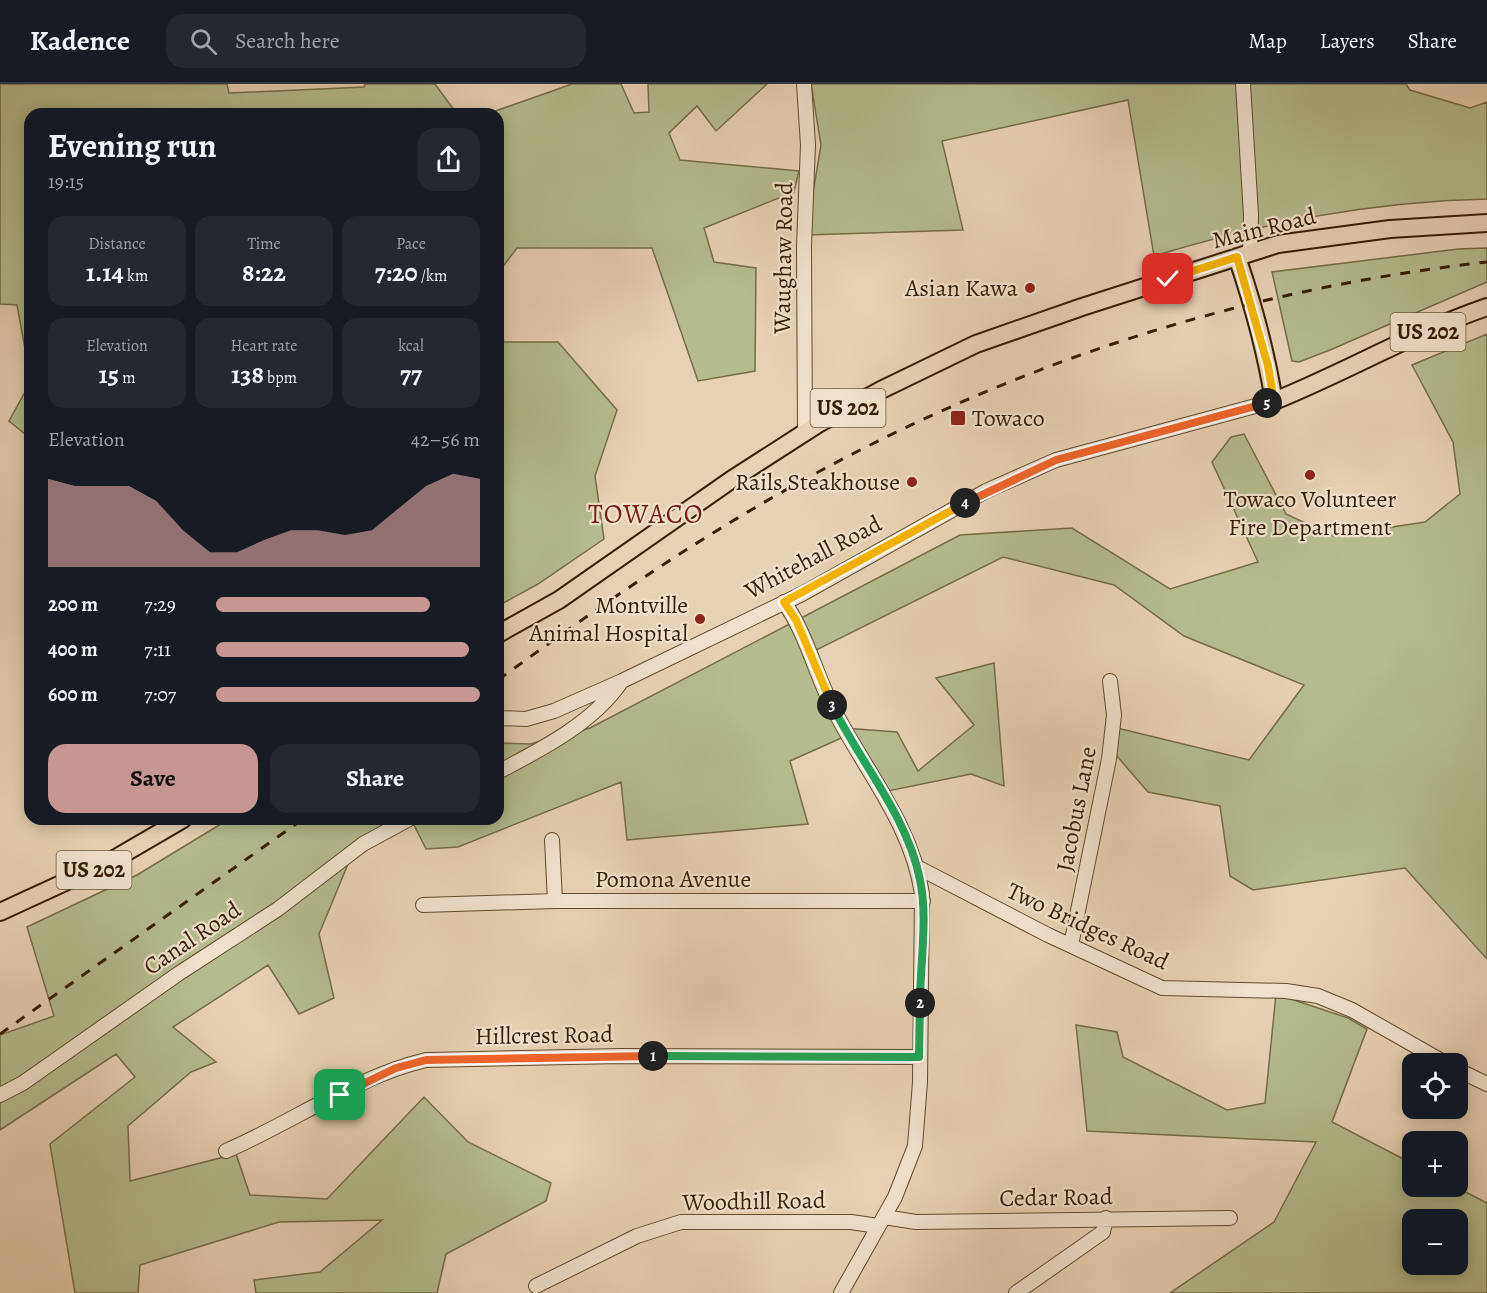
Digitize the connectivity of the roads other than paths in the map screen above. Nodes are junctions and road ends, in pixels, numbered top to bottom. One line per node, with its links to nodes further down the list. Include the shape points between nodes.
1 (804, 84): 7 (street, Waughaw Road, via 808,145)
2 (1243, 84): 4 (street, via 1251,215)
3 (1487, 223): 4 (main road, Main Road, via 1331,236 1278,244)
4 (1243, 255): 6 (main road); 7 (main road, Main Road / US 202, via 976,344 881,390)
5 (1487, 308): 6 (main road, Whitehall Road / US 202)
6 (1274, 401): 8 (street, Whitehall Road, via 1103,446 1038,468 986,491)
7 (805, 433): 9 (main road, Main Road / US 202, via 731,480 599,574)
8 (784, 602): 10 (street, Whitehall Road); 17 (street, via 796,620 819,680 900,825)
9 (504, 630)
10 (622, 681): 12 (street, Whitehall Road, via 554,711 526,719); 13 (street, via 609,700 588,716)
11 (1110, 681): 22 (street, Jacobus Lane, via 1114,715 1109,759)
12 (504, 718)
13 (504, 769)
14 (173, 825): 21 (main road, US 202, via 111,861)
15 (398, 825): 27 (street, Canal Road, via 363,844 278,909)
16 (552, 840): 18 (street)
17 (917, 867): 19 (street); 22 (street, Two Bridges Road)
18 (555, 901): 19 (street, Pomona Avenue); 20 (street, Pomona Avenue)
19 (923, 901): 24 (street)
20 (423, 905)
21 (0, 912)
22 (1071, 945): 23 (street, Two Bridges Road, via 1162,988 1286,991 1318,996 1352,1010)
23 (1428, 1053)
24 (919, 1057): 28 (street, Hillcrest Road, via 426,1060 369,1080); 31 (street, via 915,1146 906,1174)
25 (1468, 1075): 26 (street)
26 (1487, 1084)
27 (0, 1095)
28 (226, 1150)
29 (1106, 1218): 30 (street, Cedar Road); 31 (street, Cedar Road); 34 (street, via 1103,1232)
30 (1230, 1218)
31 (881, 1221): 32 (street, Woodhill Road, via 681,1222 637,1236); 33 (street)
32 (536, 1286)
33 (841, 1293)
34 (1016, 1293)

